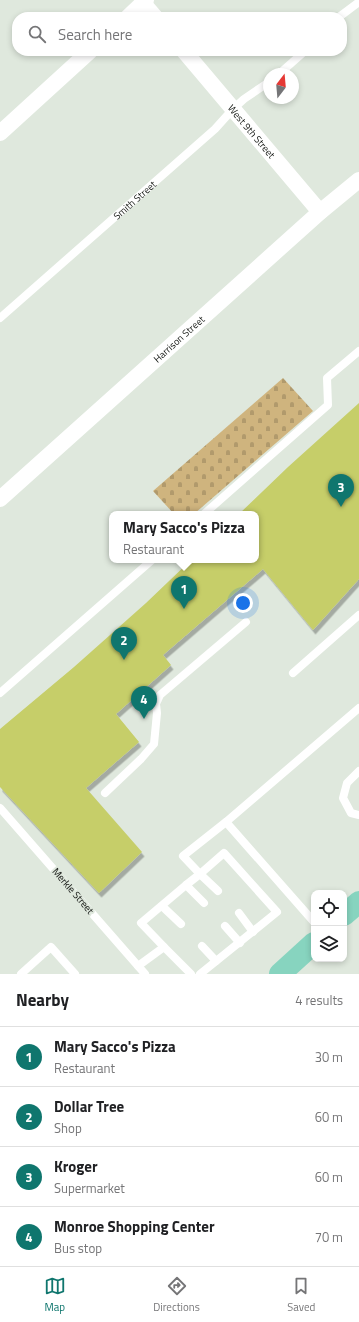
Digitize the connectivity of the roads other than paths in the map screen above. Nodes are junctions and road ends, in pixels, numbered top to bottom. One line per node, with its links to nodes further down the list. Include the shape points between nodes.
1 (145, 1): 3 (street); 4 (street)
2 (359, 2): 5 (lane)
3 (133, 12)
4 (152, 12)
5 (346, 12)
6 (85, 56): 12 (street)
7 (188, 56): 11 (street, West 9th Street)
8 (299, 56): 9 (lane)
9 (286, 68)
10 (263, 86): 11 (lane, Smith Street)
11 (233, 109): 14 (street, West 9th Street); 15 (lane, Smith Street, via 215,129)
12 (0, 133)
13 (359, 180): 14 (street, Harrison Street)
14 (320, 212): 17 (street, Harrison Street)
15 (0, 318)
16 (359, 351): 18 (lane, via 326,378 328,405)
17 (0, 499)
18 (207, 511)
19 (149, 563): 23 (lane)
20 (359, 614): 22 (lane)
21 (246, 622): 26 (lane, via 160,695 156,704 154,744)
22 (293, 673)
23 (0, 693)
24 (359, 708): 29 (lane)
25 (359, 771): 28 (lane, via 347,783 343,798 351,813)
26 (105, 793)
27 (0, 808): 47 (lane, Merkle Street)
28 (359, 815)
29 (226, 822): 30 (lane, via 183,856); 38 (lane)
30 (200, 874): 31 (lane); 32 (lane); 41 (lane, via 224,853 277,912)
31 (186, 885): 34 (lane); 35 (lane)
32 (218, 891)
33 (359, 902): 36 (main road)
34 (204, 903)
35 (162, 906): 39 (lane); 45 (lane, via 141,923)
36 (347, 912)
37 (239, 913): 41 (lane)
38 (311, 919)
39 (181, 924)
40 (225, 926): 42 (lane)
41 (253, 932): 42 (lane)
42 (240, 942): 46 (lane)
43 (202, 946): 46 (lane)
44 (311, 946): 53 (main road)
45 (164, 947): 47 (lane); 51 (lane)
46 (216, 961): 52 (lane)
47 (138, 966): 50 (lane, Merkle Street)
48 (21, 974): 49 (lane, via 51,947)
49 (75, 974)
50 (145, 974)
51 (191, 974)
52 (200, 974)
53 (280, 974)

